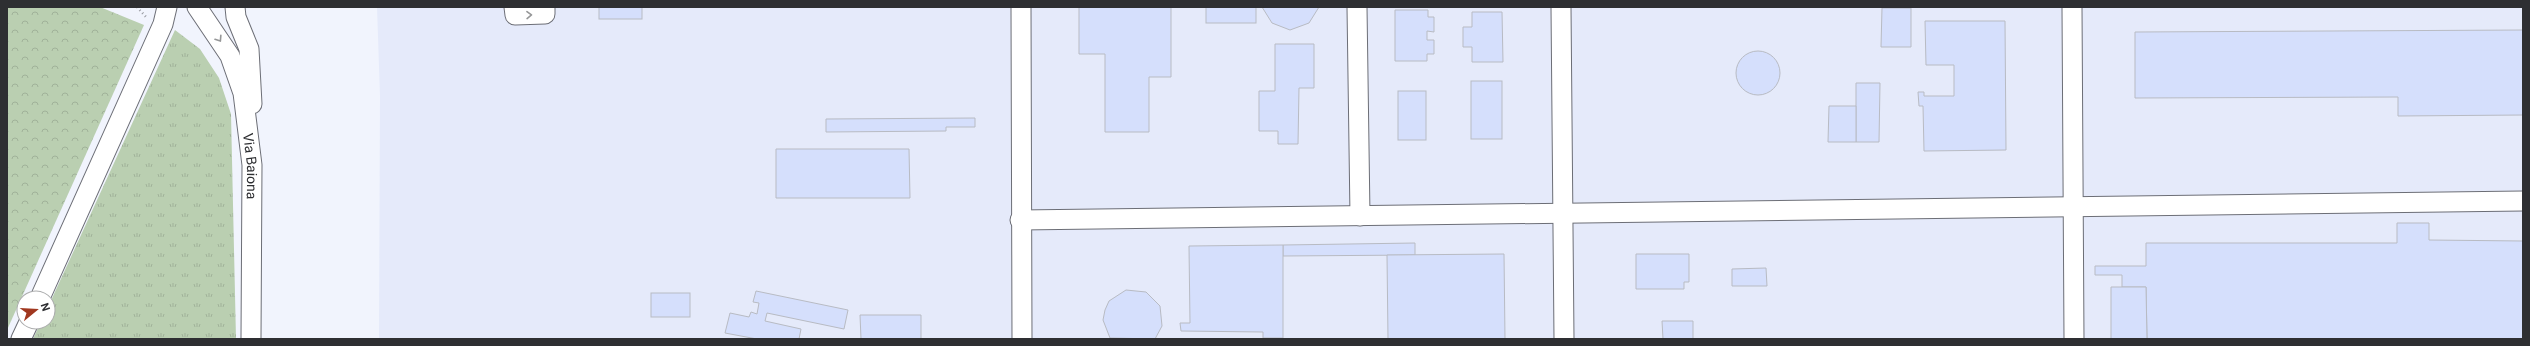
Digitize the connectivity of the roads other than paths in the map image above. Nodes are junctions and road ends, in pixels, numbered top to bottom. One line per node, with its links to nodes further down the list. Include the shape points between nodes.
1 (167, 7): 16 (street, via 163,24)
2 (197, 7): 10 (street, Via Baiona, one-way to 10, via 230,56 241,87)
3 (235, 7): 10 (street, via 236,17 249,49 252,76)
4 (514, 7): 5 (street, one-way to 5, via 514,15 545,14)
5 (545, 7)
6 (1021, 7): 15 (street)
7 (1357, 7): 14 (street)
8 (1561, 7): 13 (street)
9 (2072, 7): 12 (street)
10 (252, 165): 17 (street, Via Baiona)
11 (2523, 201): 12 (street)
12 (2073, 208): 13 (street); 20 (street)
13 (1562, 214): 14 (street); 19 (street)
14 (1360, 216): 15 (street)
15 (1020, 220): 18 (street)
16 (44, 290)
17 (250, 339)
18 (1022, 339)
19 (1564, 339)
20 (2074, 339)

